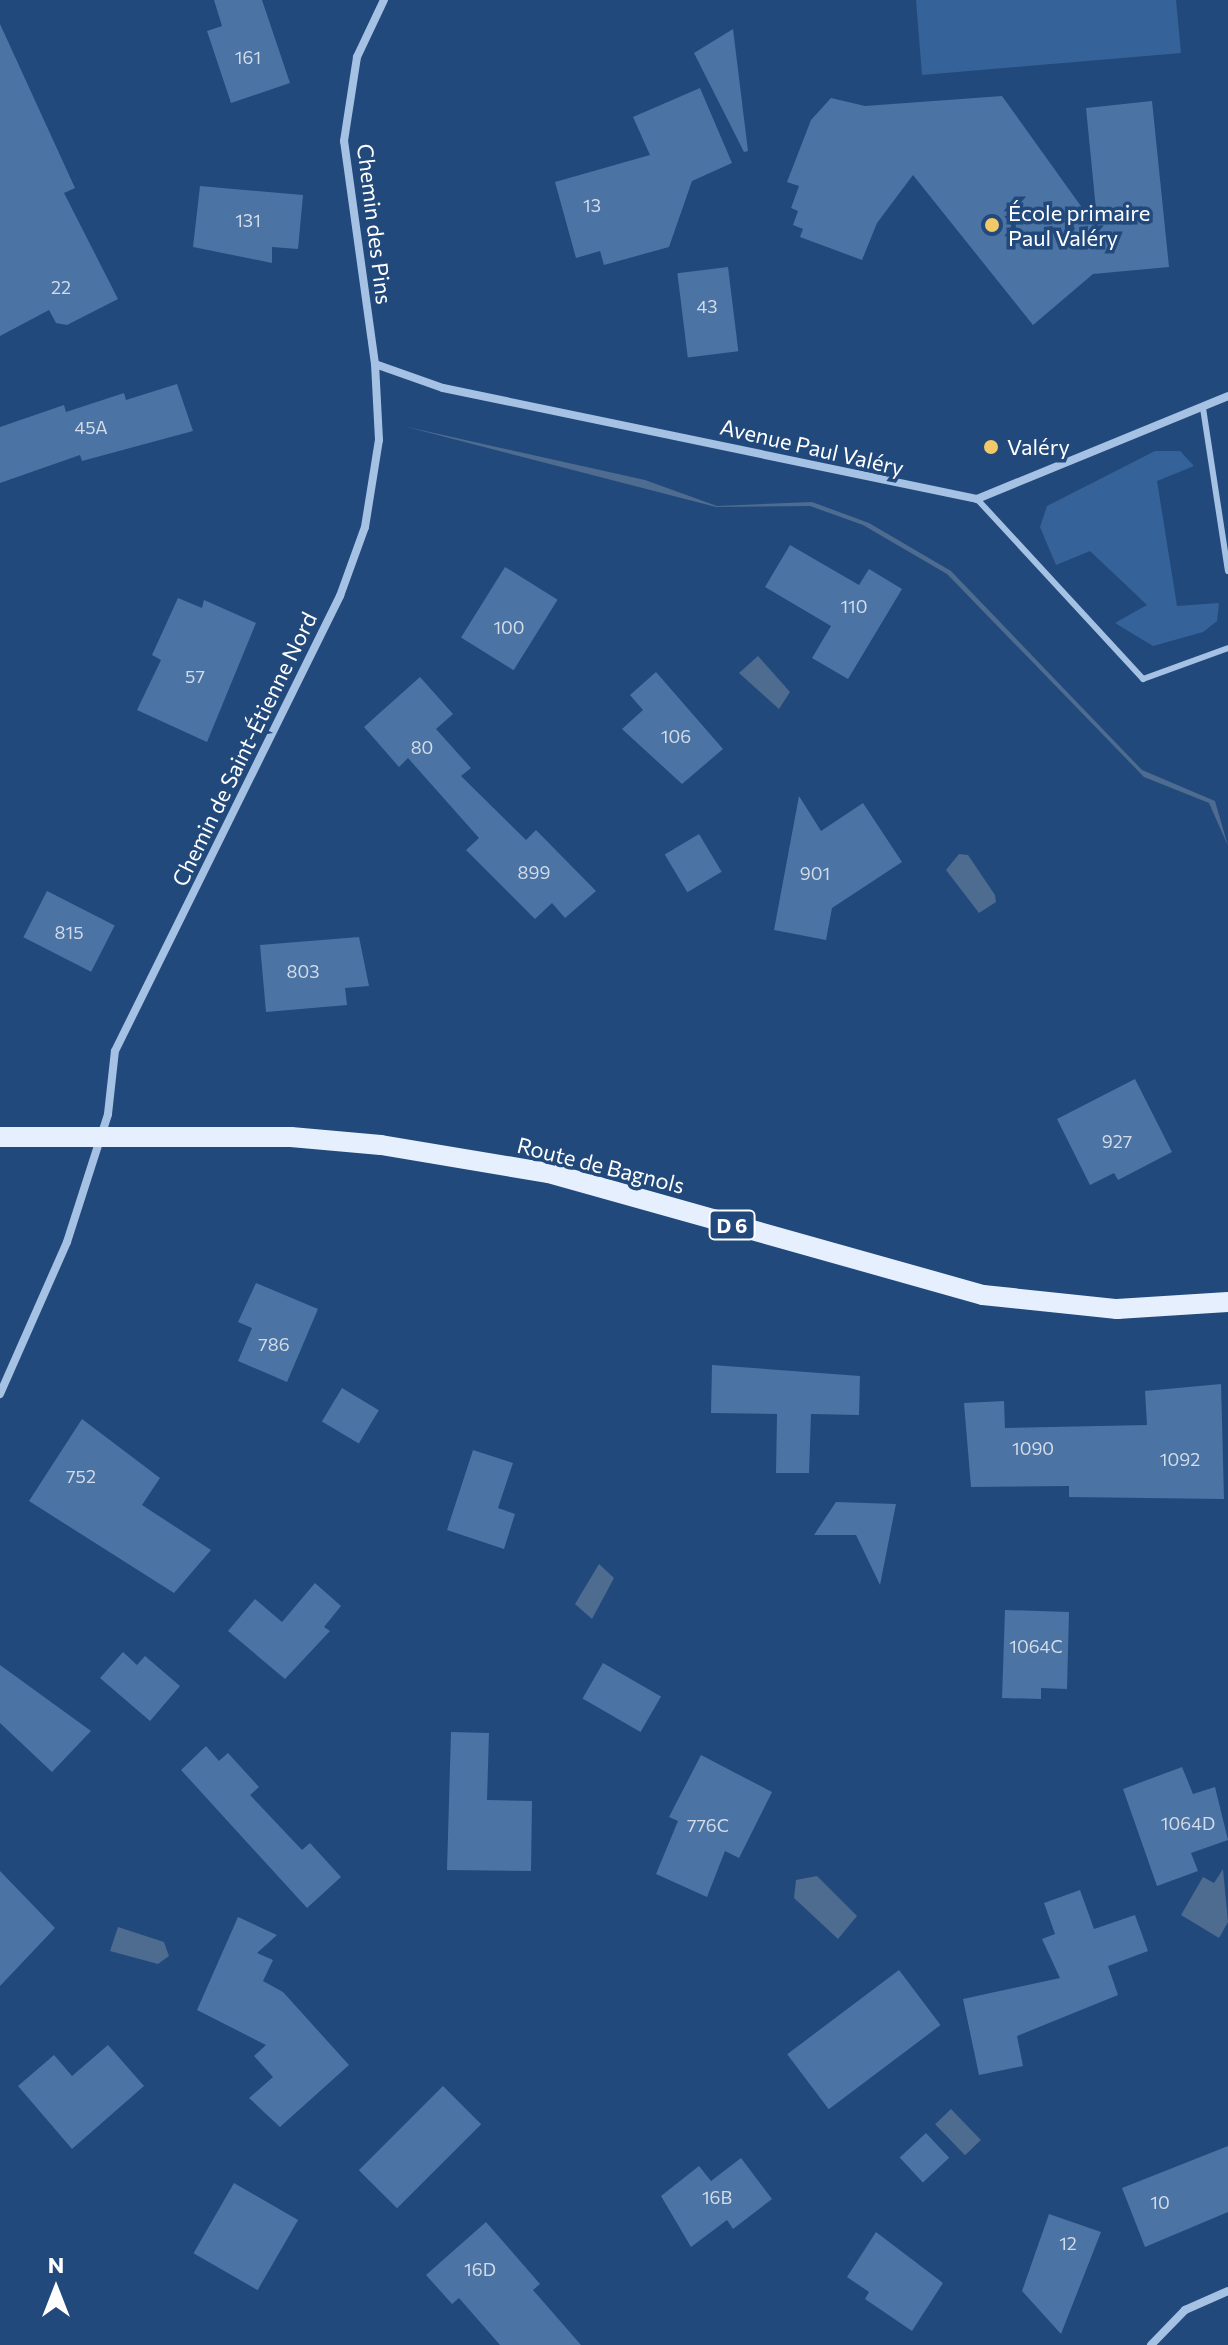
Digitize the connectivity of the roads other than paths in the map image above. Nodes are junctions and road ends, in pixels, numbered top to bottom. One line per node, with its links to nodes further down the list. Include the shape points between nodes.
1 (384, 0): 2 (street, Chemin des Pins, via 357,57 344,141)
2 (375, 364): 5 (street, Avenue Paul Valéry, via 443,388); 9 (street, Chemin de Saint-Étienne Nord, via 379,440 365,527 340,596 115,1051)
3 (1228, 396): 4 (street)
4 (1203, 408): 5 (street); 6 (lane)
5 (977, 499): 7 (lane, via 1143,679)
6 (1228, 571)
7 (1228, 648)
8 (0, 1137): 9 (main road, Route de Bagnols / D 6)
9 (100, 1138): 10 (main road, Route de Bagnols / D 6, via 291,1137 381,1145 549,1173 983,1295 1117,1309); 11 (street, Chemin de Saint-Étienne Nord, via 67,1242)
10 (1228, 1302)
11 (0, 1394)
12 (1228, 2291): 13 (street, via 1185,2310)
13 (1151, 2345)

